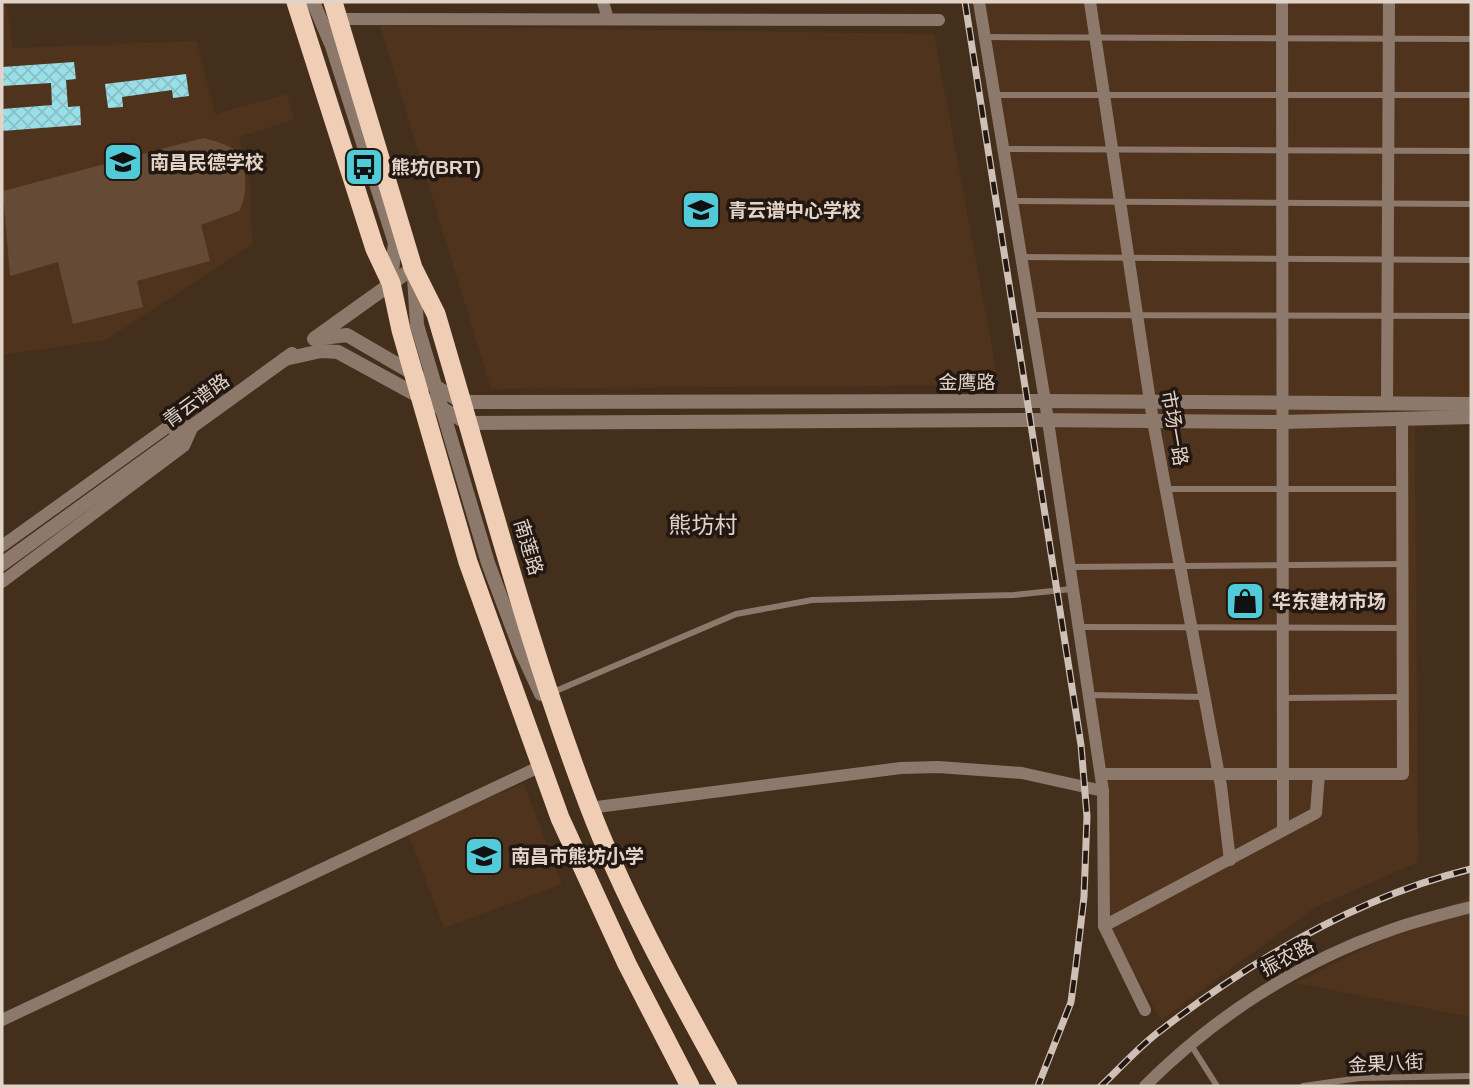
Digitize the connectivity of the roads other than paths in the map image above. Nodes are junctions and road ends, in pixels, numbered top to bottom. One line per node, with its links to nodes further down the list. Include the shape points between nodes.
1 (296, 2): 37 (highway, via 375,249)
2 (313, 2): 37 (street, via 332,46 395,243)
3 (603, 2): 9 (street)
4 (979, 2): 11 (street)
5 (1090, 2): 12 (street, 市场一路)
6 (1282, 2): 13 (street)
7 (1389, 2): 14 (street)
8 (335, 10): 9 (street); 36 (highway, 南莲路)
9 (608, 19): 10 (street)
10 (939, 20)
11 (985, 37): 12 (lane); 16 (street)
12 (1095, 37): 13 (lane); 17 (street, 市场一路)
13 (1282, 38): 14 (lane); 18 (street)
14 (1389, 39): 15 (lane); 19 (street)
15 (1471, 39)
16 (995, 95): 17 (lane); 21 (street)
17 (1104, 95): 18 (lane); 22 (street, 市场一路)
18 (1282, 95): 19 (lane); 23 (street)
19 (1388, 95): 20 (lane); 24 (street)
20 (1471, 95)
21 (1003, 149): 22 (lane); 26 (street)
22 (1112, 149): 23 (lane); 27 (street, 市场一路)
23 (1283, 150): 24 (lane); 28 (street)
24 (1388, 151): 25 (lane); 29 (street)
25 (1471, 151)
26 (1012, 201): 27 (lane); 31 (street)
27 (1120, 202): 28 (lane); 32 (street, 市场一路)
28 (1283, 203): 29 (lane); 33 (street)
29 (1388, 203): 30 (lane); 34 (street)
30 (1471, 204)
31 (1021, 257): 32 (lane); 38 (street)
32 (1129, 258): 33 (lane); 39 (street, 市场一路)
33 (1283, 259): 34 (lane); 40 (street)
34 (1388, 260): 35 (lane); 41 (street)
35 (1471, 260)
36 (413, 268): 37 (street, 青云谱路); 46 (street); 48 (highway, 南莲路, via 436,314)
37 (391, 284): 43 (street, 青云谱路); 45 (highway)
38 (1031, 315): 39 (lane); 47 (street)
39 (1138, 316): 40 (lane); 49 (street, 市场一路)
40 (1283, 316): 41 (lane); 50 (street)
41 (1388, 316): 42 (lane); 51 (street)
42 (1471, 316)
43 (314, 339): 44 (street, 青云谱路); 45 (street, via 347,335)
44 (285, 359): 46 (street, via 338,352); 60 (street, 青云谱路)
45 (413, 374): 46 (highway)
46 (427, 391): 48 (street); 53 (street); 82 (highway, via 468,562)
47 (1045, 401): 48 (street, 金鹰路); 49 (street, 金鹰路); 56 (street)
48 (462, 402): 59 (highway, 南莲路)
49 (1151, 402): 50 (street, 金鹰路); 57 (street, 市场一路)
50 (1283, 403): 51 (street, 金鹰路); 58 (street)
51 (1387, 404): 52 (street, 金鹰路)
52 (1471, 404)
53 (440, 407): 59 (street); 81 (street, via 488,563)
54 (1471, 416): 55 (street, 金鹰路)
55 (1402, 419): 58 (street, 金鹰路); 63 (street)
56 (1047, 421): 57 (street, 金鹰路); 59 (street, 金鹰路); 69 (street)
57 (1153, 421): 58 (street, 金鹰路); 61 (street, 市场一路)
58 (1283, 422): 62 (street)
59 (468, 423): 76 (highway, 南莲路)
60 (193, 426): 64 (street, via 166,428); 66 (street, 青云谱路); 70 (street, via 184,446)
61 (1166, 489): 62 (lane); 68 (street, 市场一路)
62 (1283, 489): 63 (lane); 67 (street)
63 (1402, 489): 65 (street)
64 (2, 546)
65 (1402, 564): 67 (lane); 75 (street)
66 (2, 565)
67 (1283, 565): 68 (lane); 74 (street)
68 (1180, 566): 69 (lane); 73 (street, 市场一路)
69 (1070, 567): 71 (street)
70 (2, 582)
71 (1074, 589): 72 (street); 76 (lane, via 813,600 736,614)
72 (1079, 627): 73 (lane); 77 (street)
73 (1192, 627): 74 (lane); 78 (street, 市场一路)
74 (1283, 627): 75 (lane); 80 (street)
75 (1403, 628): 79 (street)
76 (549, 693): 81 (highway, 南莲路)
77 (1089, 695): 78 (lane); 83 (street)
78 (1205, 696): 84 (street, 市场一路)
79 (1403, 697): 80 (lane); 86 (street, via 1403,774)
80 (1283, 698): 85 (street)
81 (572, 760): 88 (highway, 南莲路)
82 (541, 766): 94 (street); 98 (highway, via 627,964)
83 (1101, 774): 84 (street); 87 (street)
84 (1219, 774): 85 (street); 90 (street, 市场一路)
85 (1283, 774): 86 (street); 89 (street)
86 (1319, 774): 89 (street, via 1316,813)
87 (1103, 790): 88 (street, via 1022,773 938,767); 92 (street)
88 (589, 808): 99 (highway, 南莲路, via 624,888)
89 (1283, 830): 90 (street)
90 (1230, 860): 92 (street)
91 (1471, 908): 95 (street, 振农路, via 1388,930 1312,964 1250,999)
92 (1104, 926): 93 (street)
93 (1145, 1010)
94 (2, 1020)
95 (1191, 1045): 100 (street, 振农路); 101 (lane)
96 (1471, 1076): 97 (lane, 金果八街)
97 (1361, 1082): 102 (lane, 金果八街)
98 (690, 1086)
99 (728, 1086)
100 (1146, 1086)
101 (1217, 1086)
102 (1303, 1086)

